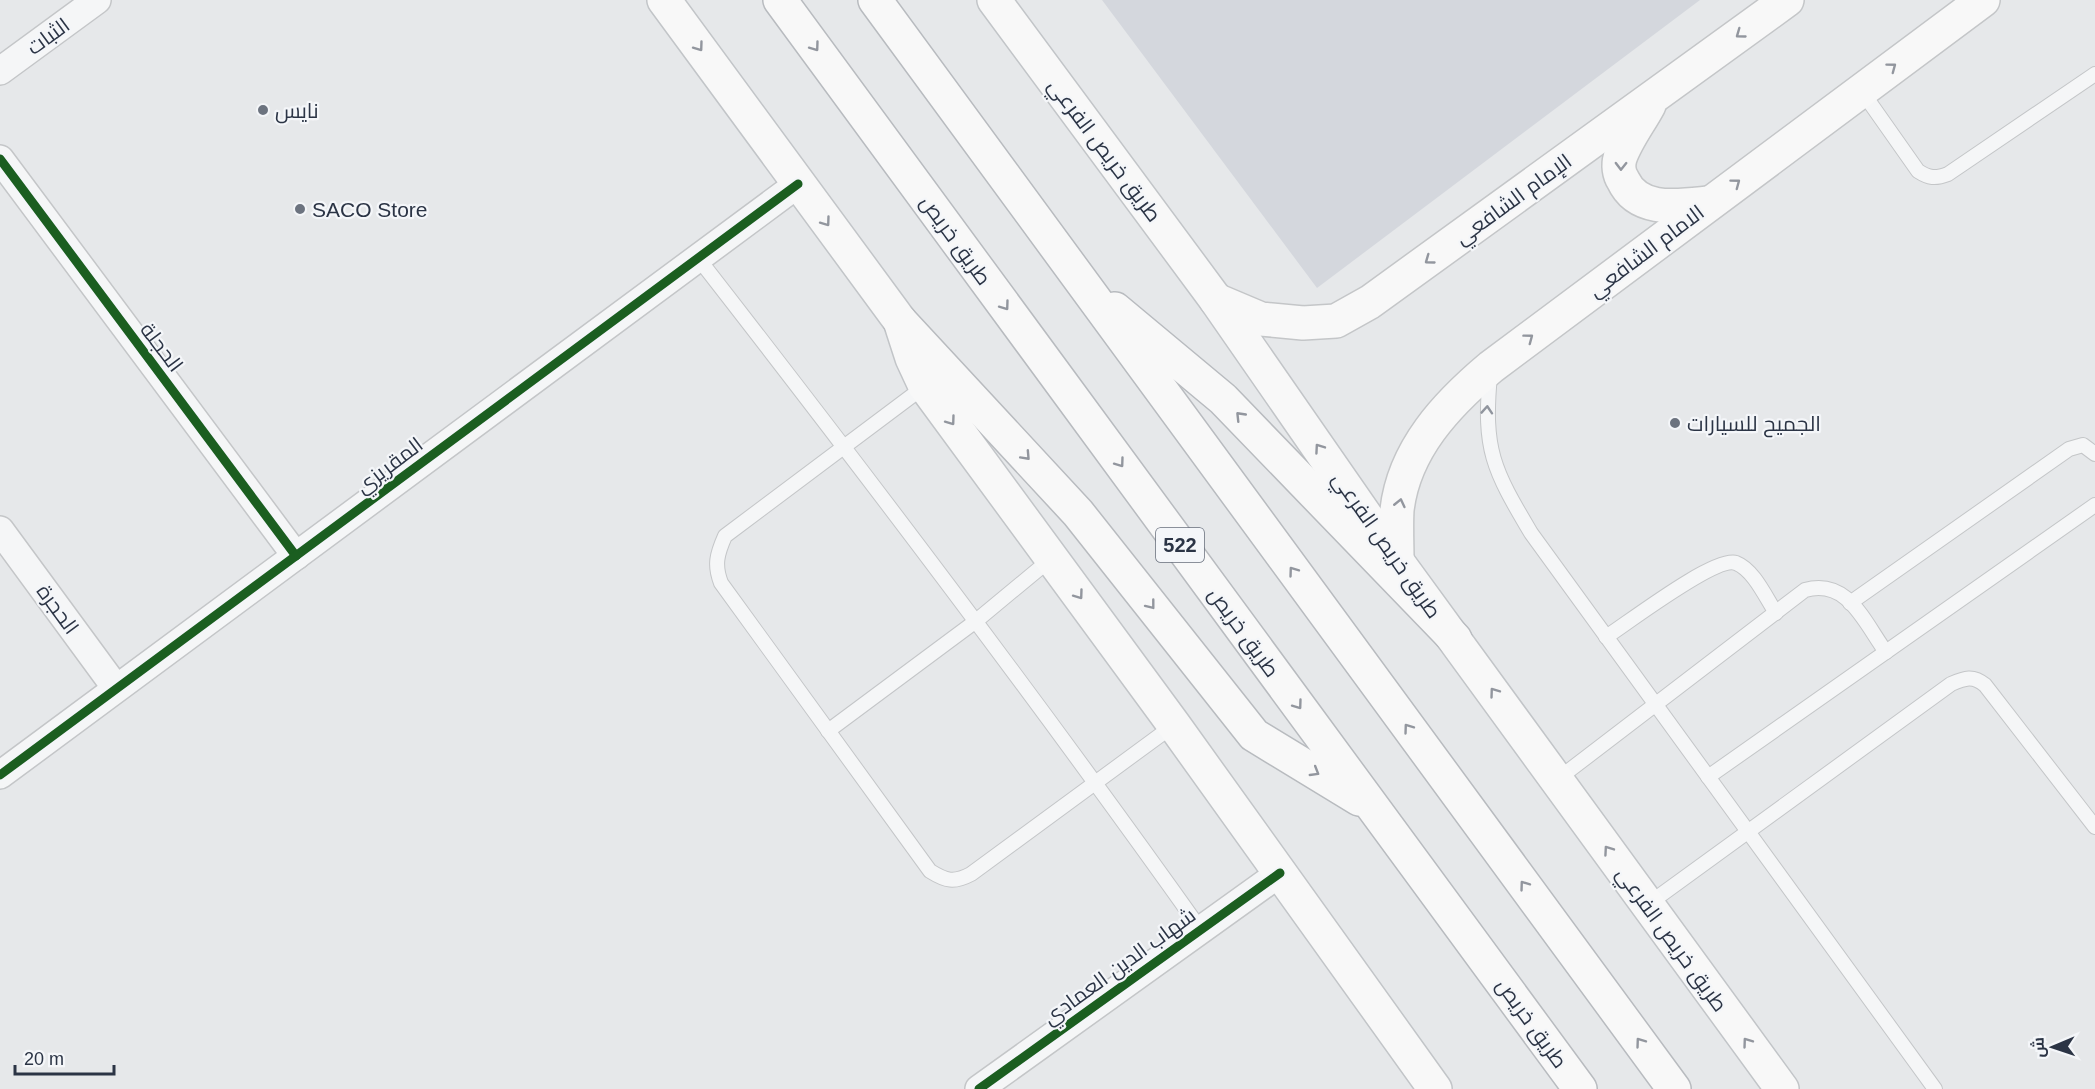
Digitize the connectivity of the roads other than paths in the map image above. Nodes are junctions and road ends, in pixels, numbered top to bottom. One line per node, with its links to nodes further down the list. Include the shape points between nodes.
1 (97, 0): 8 (street, الثبات)
2 (664, 0): 13 (main road, one-way to 13)
3 (780, 0): 42 (main road, طريق خريص / 522, one-way to 42)
4 (875, 0): 16 (main road)
5 (994, 0): 17 (main road, طريق خريص الفرعي)
6 (1787, 0): 11 (main road, الإمام الشافعي, one-way to 11)
7 (1983, 0): 10 (main road, الامام الشافعي, one-way to 7)
8 (0, 71)
9 (2095, 74): 10 (lane, via 1937,178 1918,171)
10 (1861, 90): 14 (main road, الامام الشافعي, one-way to 10)
11 (1655, 96): 14 (main road, one-way to 14, via 1620,158 1620,176 1628,191 1639,200 1657,205); 17 (main road, الإمام الشافعي, one-way to 17, via 1380,296 1336,321 1261,319)
12 (0, 159): 25 (street, الحجلة)
13 (798, 184): 15 (street, المقريزي); 18 (main road, one-way to 18)
14 (1709, 203): 19 (main road, الامام الشافعي, one-way to 14)
15 (698, 258): 21 (lane); 25 (street, المقريزي)
16 (1075, 276): 32 (main road, one-way to 16, via 1223,399); 51 (main road, one-way to 16)
17 (1216, 300): 27 (main road, طريق خريص الفرعي, one-way to 17)
18 (900, 321): 20 (main road); 42 (main road, one-way to 42, via 1078,513 1254,735)
19 (1491, 367): 27 (main road, الامام الشافعي, one-way to 19, via 1397,509 1408,471 1428,430 1454,398); 31 (lane, one-way to 19, via 1505,489 1490,452 1486,417)
20 (926, 386): 21 (lane); 26 (main road, one-way to 26)
21 (845, 446): 30 (lane); 37 (lane, via 725,536 716,556 721,583)
22 (2095, 454): 28 (lane, via 2083,445 2069,449)
23 (2095, 506): 33 (lane)
24 (0, 530): 34 (street, الحجرة)
25 (296, 556): 34 (street, المقريزي)
26 (1052, 558): 30 (lane); 36 (main road, one-way to 36)
27 (1397, 561): 32 (main road, طريق خريص الفرعي)
28 (1850, 603): 29 (lane, via 1839,591 1818,586 1805,590); 33 (lane)
29 (1776, 613): 31 (lane, via 1752,576 1739,564 1728,561 1701,573); 35 (lane)
30 (976, 621): 37 (lane); 41 (lane)
31 (1606, 637): 35 (lane)
32 (1455, 639): 40 (main road, طريق خريص الفرعي, one-way to 32)
33 (1886, 652): 39 (lane)
34 (116, 688): 38 (street, المقريزي)
35 (1657, 705): 39 (lane); 40 (lane)
36 (1174, 725): 41 (lane); 45 (main road)
37 (828, 731): 41 (lane, via 930,871 944,880 971,874)
38 (0, 775)
39 (1708, 777): 44 (lane)
40 (1558, 778): 46 (main road, طريق خريص الفرعي, one-way to 40)
41 (1095, 782): 47 (lane)
42 (1373, 807): 50 (main road, طريق خريص / 522)
43 (2095, 827): 44 (lane, via 1985,685 1971,677 1951,684)
44 (1749, 832): 46 (lane); 53 (lane)
45 (1280, 873): 47 (street, شهاب الدين العمادي); 49 (main road)
46 (1647, 905): 52 (main road, طريق خريص الفرعي, one-way to 46)
47 (1201, 930): 48 (street, شهاب الدين العمادي)
48 (979, 1089)
49 (1435, 1089)
50 (1580, 1089)
51 (1674, 1089)
52 (1782, 1089)
53 (1935, 1089)

